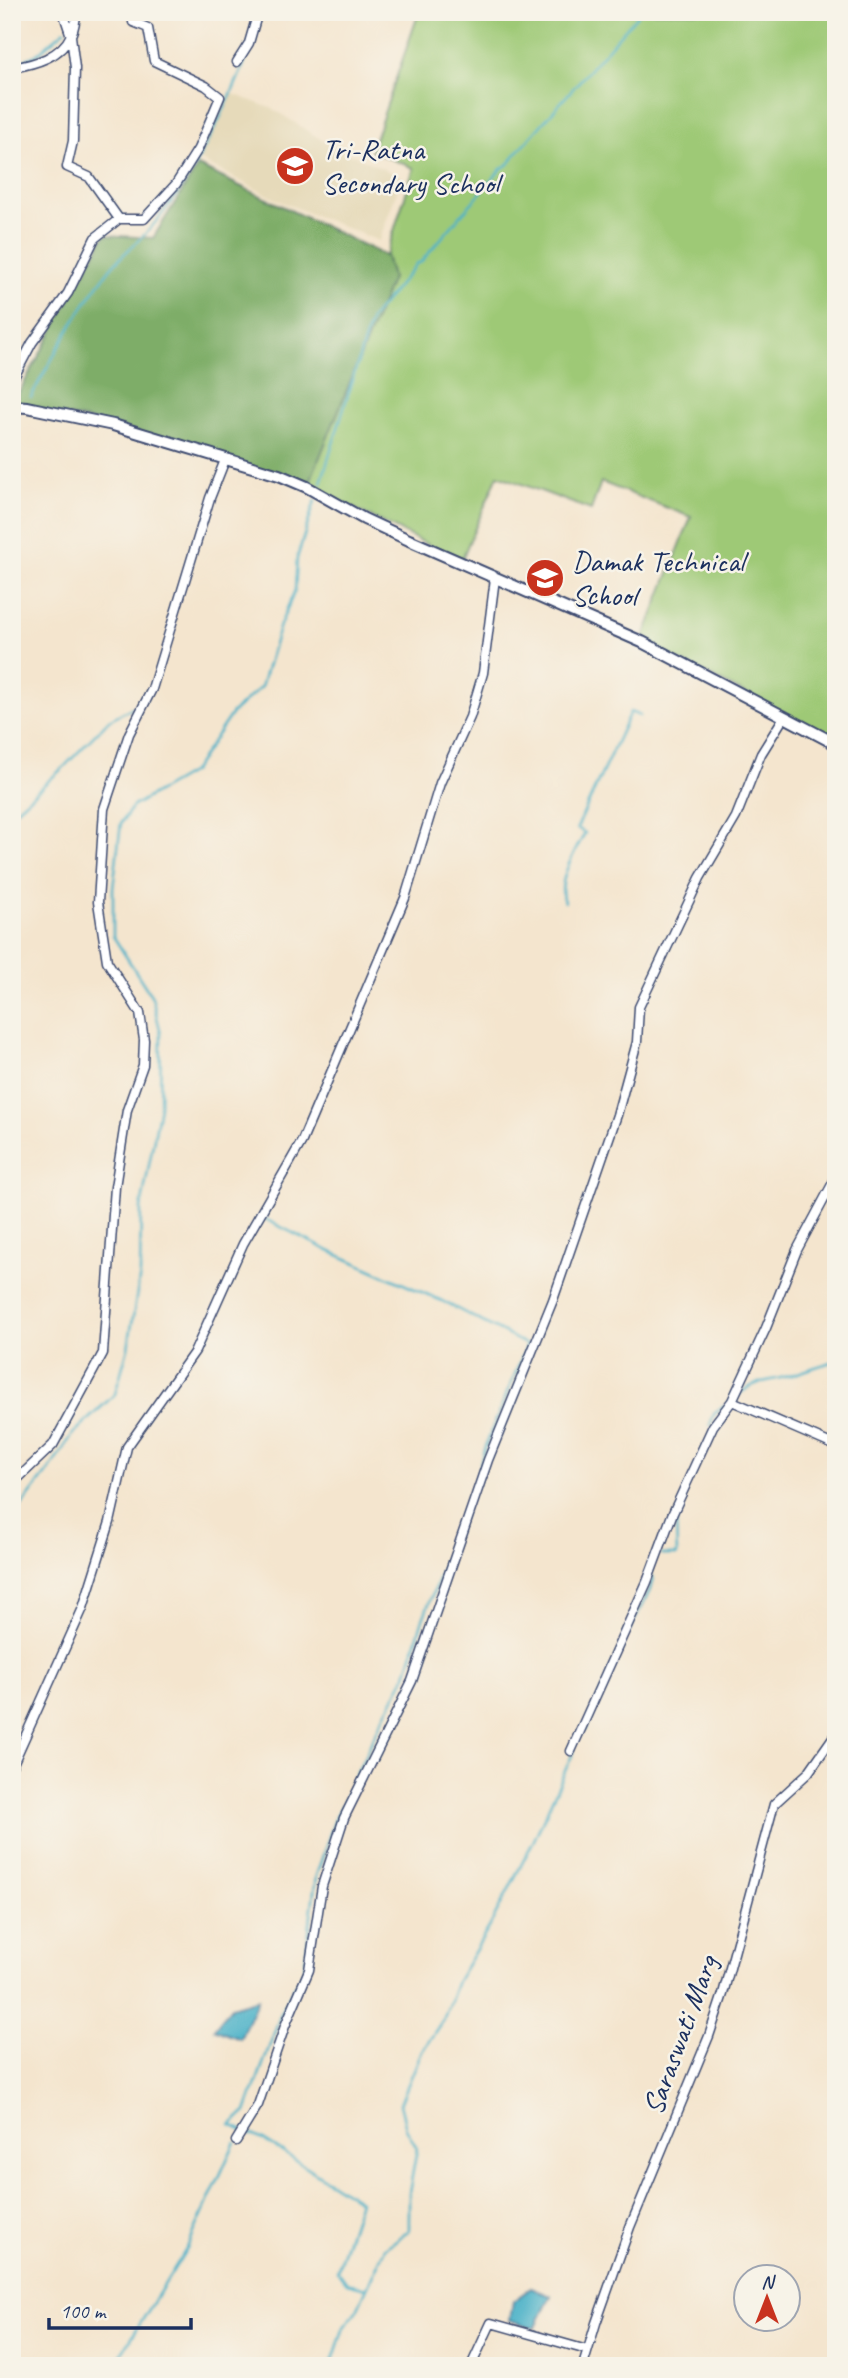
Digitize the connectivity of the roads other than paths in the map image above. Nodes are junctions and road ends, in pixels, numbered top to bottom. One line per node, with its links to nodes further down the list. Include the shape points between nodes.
1 (64, 12): 5 (street)
2 (77, 12): 5 (street)
3 (136, 12): 8 (street, via 132,22 148,28 154,61 220,97 198,149 176,184 144,219)
4 (258, 12): 6 (street, via 249,43)
5 (71, 36): 7 (street, via 48,59); 8 (street, via 75,100 67,167 89,177)
6 (237, 62)
7 (12, 68)
8 (119, 219): 9 (street, via 95,238 68,293 32,343)
9 (12, 381)
10 (12, 406): 11 (street, via 113,425)
11 (225, 460): 12 (street, via 307,487 364,519); 18 (street, via 152,689 129,734 104,809 98,902 107,961 140,1013 144,1040 115,1187 103,1353 53,1445)
12 (495, 579): 13 (street, via 611,627); 21 (street, via 483,673 470,717 440,783 405,898 302,1141 243,1244 195,1351 127,1447 83,1608)
13 (784, 717): 14 (street); 22 (street, via 761,754 736,817 700,878 639,1007 637,1042 617,1115 553,1300 488,1460 412,1681 344,1818 323,1886 309,1970 258,2105)
14 (836, 744)
15 (836, 1177): 16 (street, via 797,1250)
16 (732, 1401): 17 (street); 20 (street, via 713,1426)
17 (836, 1446)
18 (12, 1483)
19 (836, 1733): 23 (street, Saraswati Marg, via 808,1773 774,1804 709,2036 630,2227)
20 (570, 1751)
21 (12, 1766)
22 (236, 2141)
23 (587, 2350): 24 (street, via 491,2323); 25 (street, Saraswati Marg)
24 (471, 2366)
25 (583, 2366)

